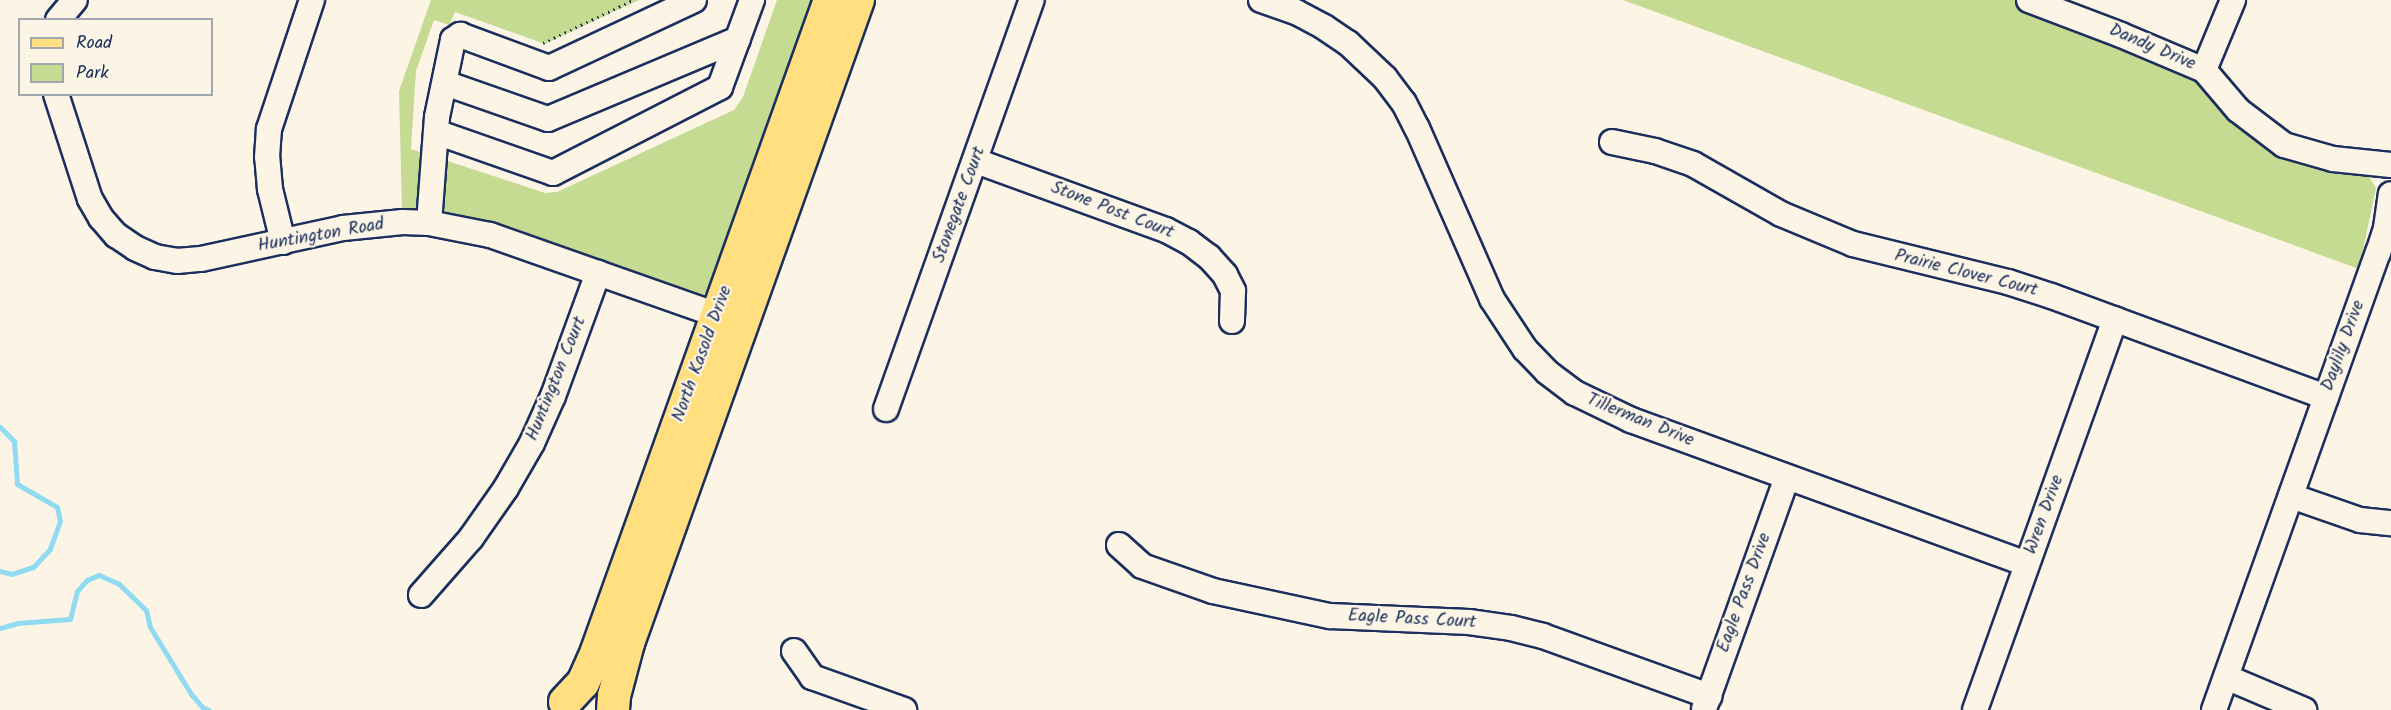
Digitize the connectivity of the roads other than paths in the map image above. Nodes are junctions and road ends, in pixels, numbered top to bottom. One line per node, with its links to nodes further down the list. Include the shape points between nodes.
1 (75, 0): 11 (street)
2 (312, 0): 22 (street, via 269,129 270,189)
3 (694, 0): 14 (street, via 549,68 460,35 453,40)
4 (752, 0): 12 (street)
5 (830, 0): 24 (main road, North Kasold Drive)
6 (858, 0): 24 (main road, North Kasold Drive)
7 (1032, 0): 18 (street, Stonegate Court)
8 (1261, 0): 29 (street, Tillerman Drive, via 1324,27 1348,43 1385,78 1417,128 1491,299 1525,350 1547,372 1600,407)
9 (2029, 0): 13 (street, Dandy Drive)
10 (2233, 0): 13 (street)
11 (60, 18)
12 (738, 39): 14 (street, via 548,119); 16 (street, via 720,87 553,172)
13 (2204, 70): 19 (street, Dandy Drive, via 2238,110 2284,145 2333,159)
14 (444, 83): 16 (street)
15 (57, 96): 22 (street, Huntington Road, via 90,200 116,235 135,248 177,261)
16 (436, 132): 21 (street)
17 (1612, 142): 25 (street, Prairie Clover Court, via 1693,164 1781,214 1853,244 2008,282)
18 (976, 161): 26 (street, Stone Post Court, via 1166,230 1189,242 1226,275 1233,291); 28 (street, Stonegate Court)
19 (2391, 165)
20 (2391, 194): 27 (street, Daylily Drive, via 2386,228)
21 (429, 223): 22 (street, Huntington Road, via 373,223); 23 (street, Huntington Road, via 490,235)
22 (283, 242)
23 (598, 273): 24 (street, Huntington Road); 34 (street, Huntington Court, via 532,442 471,538)
24 (730, 319): 38 (main road, North Kasold Drive, via 589,671 578,689); 40 (main road, North Kasold Drive, via 627,643)
25 (2115, 320): 27 (street, Prairie Clover Court); 33 (street, Wren Drive)
26 (1232, 321)
27 (2326, 397): 30 (street, Daylily Drive)
28 (886, 409)
29 (1787, 477): 33 (street, Tillerman Drive); 37 (street, Eagle Pass Drive)
30 (2291, 496): 31 (street, via 2360,520); 36 (street, Daylily Drive)
31 (2391, 523)
32 (1119, 545): 37 (street, Eagle Pass Court, via 1142,566 1213,591 1330,616 1469,622 1543,636)
33 (2027, 564): 42 (street, Wren Drive)
34 (421, 595)
35 (794, 651): 41 (street, via 812,677)
36 (2226, 677): 43 (street, Daylily Drive); 44 (street)
37 (1706, 703)
38 (557, 706): 39 (main road, via 582,700)
39 (604, 710)
40 (613, 710)
41 (904, 710)
42 (1975, 710)
43 (2214, 710)
44 (2304, 710)

